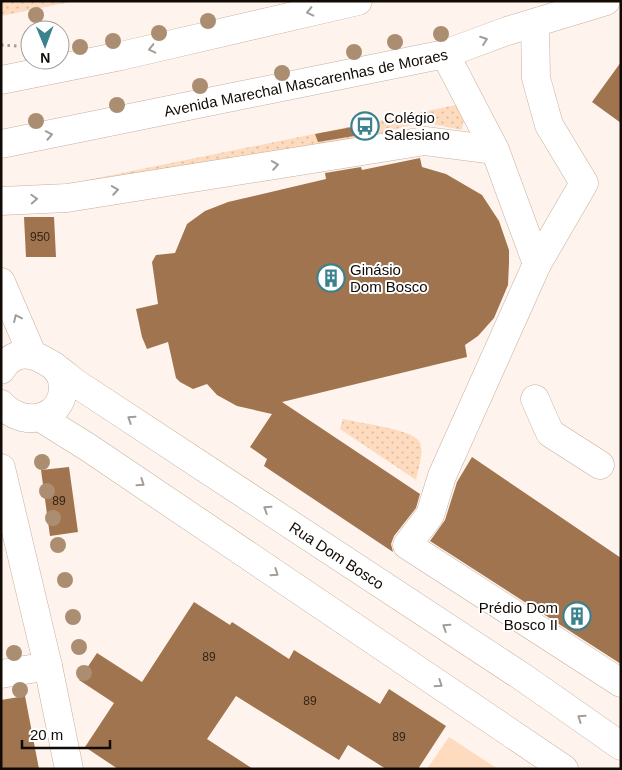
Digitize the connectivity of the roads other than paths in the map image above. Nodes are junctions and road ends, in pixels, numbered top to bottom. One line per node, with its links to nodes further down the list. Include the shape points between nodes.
1 (358, 1): 5 (street, one-way to 5)
2 (606, 1): 3 (street, Avenida Marechal Mascarenhas de Moraes)
3 (535, 23): 4 (street, Avenida Marechal Mascarenhas de Moraes, one-way to 3); 9 (street, via 536,78 549,125 584,183)
4 (445, 54): 6 (street, Avenida Marechal Mascarenhas de Moraes, one-way to 4); 7 (street)
5 (1, 80)
6 (1, 144)
7 (495, 150): 8 (street, one-way to 7, via 67,198 425,141); 9 (street)
8 (1, 201)
9 (537, 264): 20 (street, via 442,476 430,515 408,545)
10 (1, 282): 11 (street, Rua Dom Bosco, one-way to 10)
11 (43, 360): 12 (street, via 20,356); 15 (street, via 62,380 61,395 54,409); 21 (street, Rua Dom Bosco, one-way to 11, via 524,678)
12 (3, 363)
13 (535, 399): 16 (street, via 550,433)
14 (5, 416): 15 (street, via 27,420)
15 (41, 418): 23 (street, one-way to 23)
16 (600, 465)
17 (1, 468): 18 (street)
18 (48, 666): 19 (street); 22 (street)
19 (1, 674)
20 (621, 683)
21 (621, 746)
22 (69, 769)
23 (564, 769)

